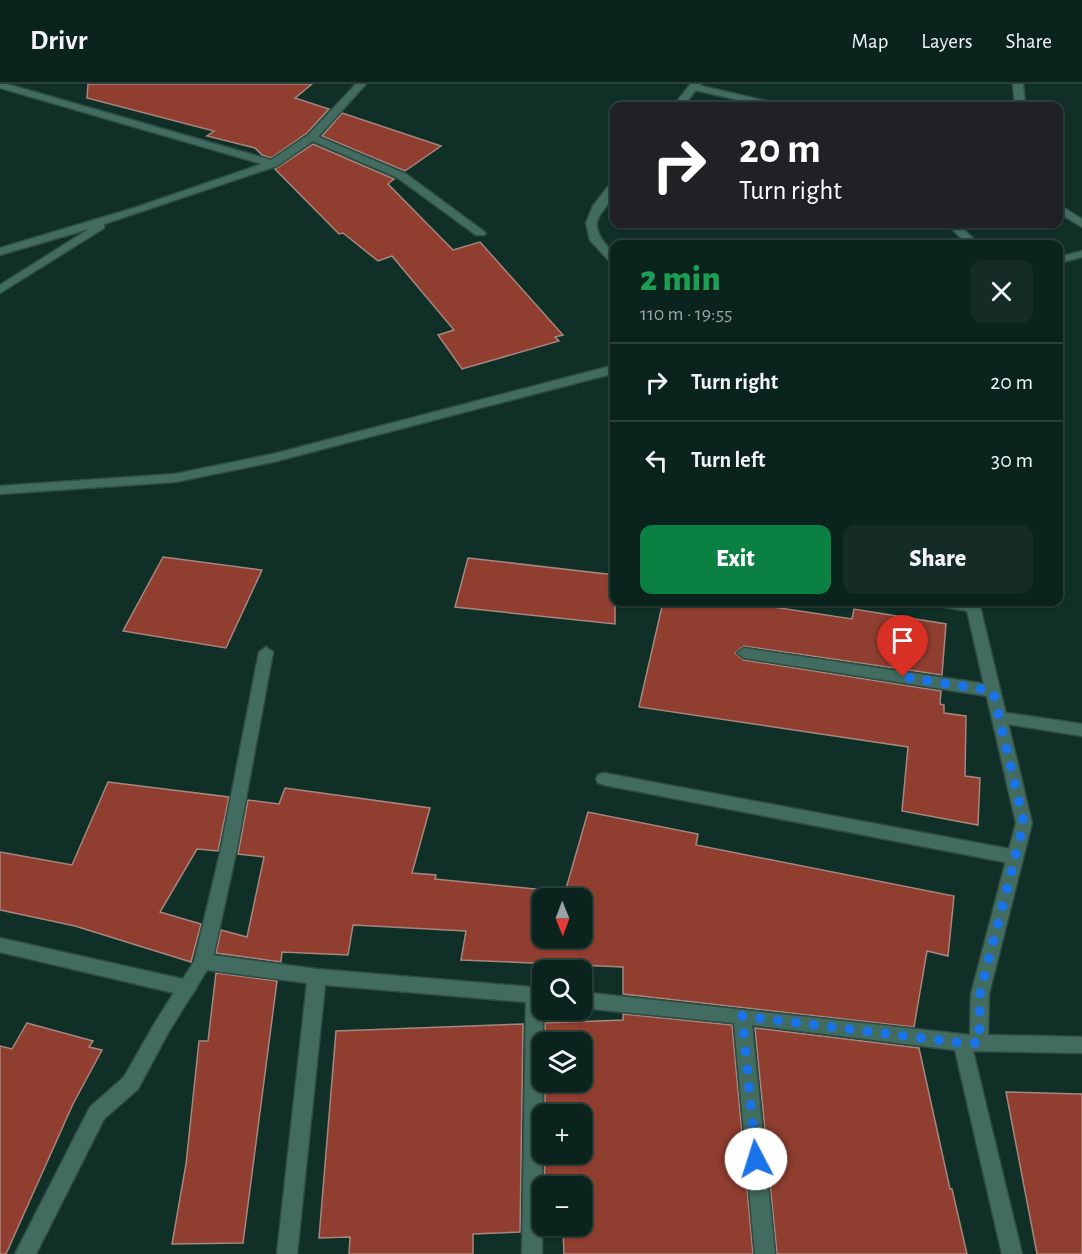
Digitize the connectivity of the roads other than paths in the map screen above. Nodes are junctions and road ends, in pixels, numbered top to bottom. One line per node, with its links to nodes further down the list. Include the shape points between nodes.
1 (361, 84): 8 (street)
2 (1018, 84): 7 (street)
3 (0, 85): 9 (street)
4 (694, 86): 5 (street); 6 (street)
5 (681, 102)
6 (760, 102)
7 (1020, 102)
8 (312, 136): 9 (street); 15 (street, via 402,176)
9 (273, 164): 12 (street)
10 (610, 191): 19 (street, via 591,214 591,228)
11 (1063, 211): 13 (street)
12 (109, 219): 17 (street); 21 (street)
13 (1082, 224)
14 (956, 228): 16 (street)
15 (480, 233)
16 (969, 240)
17 (0, 252)
18 (1082, 254): 20 (street)
19 (610, 256)
20 (1063, 259)
21 (0, 290)
22 (610, 370): 23 (street, via 273,458 186,476)
23 (0, 490)
24 (973, 606): 27 (street)
25 (266, 652): 33 (street)
26 (744, 653): 27 (street)
27 (993, 691): 28 (street)
28 (1000, 718): 29 (street); 31 (street, via 1024,823)
29 (1082, 730)
30 (604, 779): 31 (street)
31 (1015, 857): 40 (street)
32 (0, 945): 35 (street)
33 (203, 962): 34 (street); 35 (street)
34 (317, 977): 36 (street); 43 (street)
35 (187, 988): 42 (street, via 131,1083 97,1113)
36 (532, 995)
37 (592, 1001): 38 (street)
38 (742, 1016): 40 (street); 45 (street)
39 (538, 1020): 44 (street)
40 (971, 1043): 41 (street); 46 (street)
41 (1082, 1045)
42 (25, 1254)
43 (287, 1254)
44 (532, 1254)
45 (765, 1254)
46 (1012, 1254)

